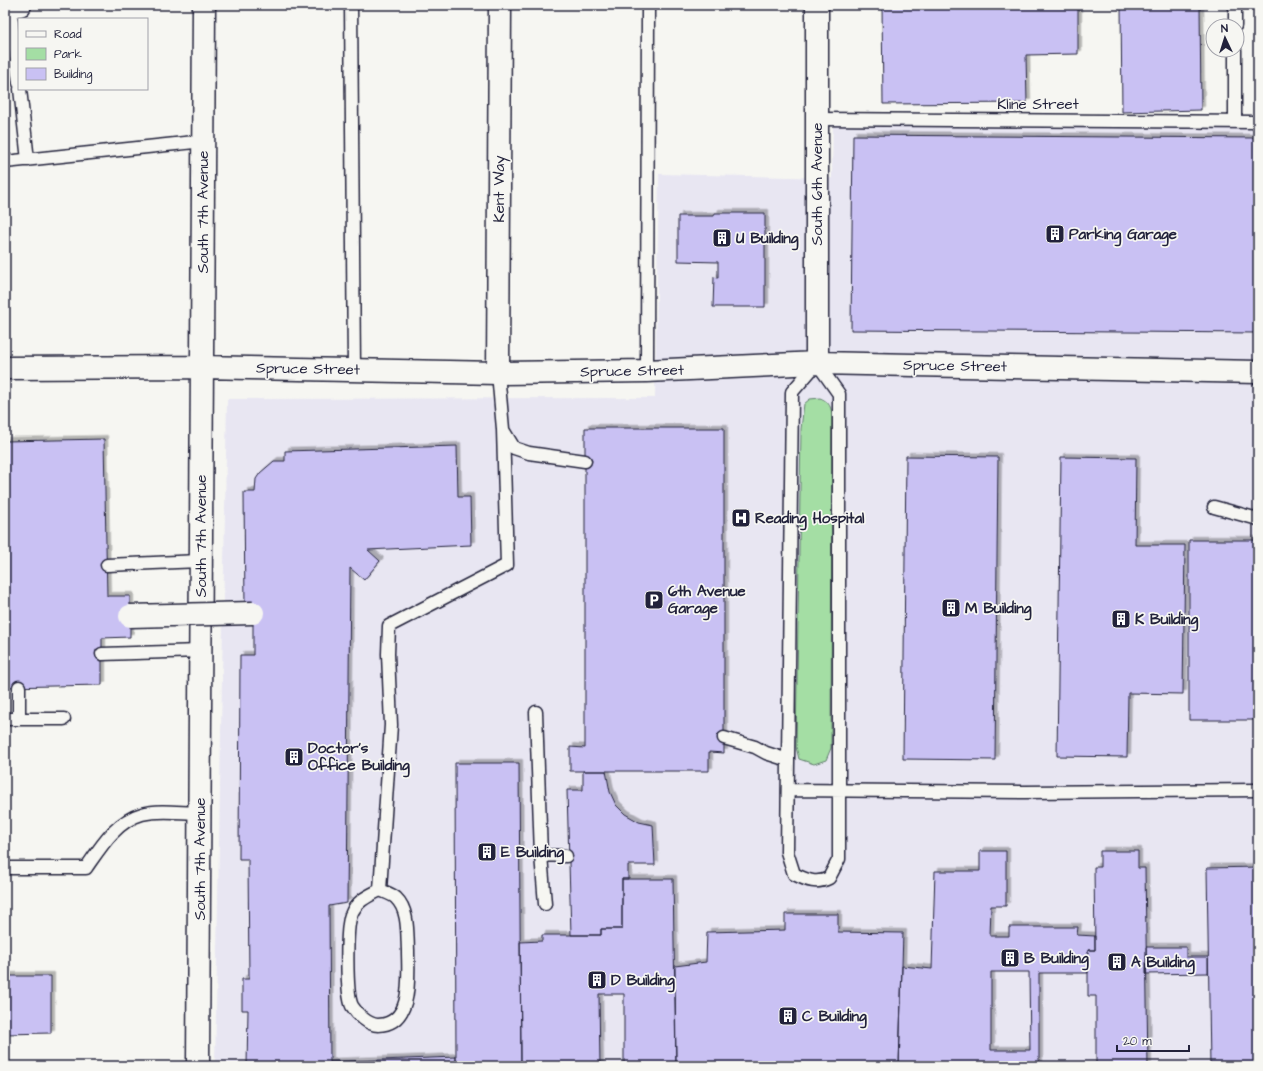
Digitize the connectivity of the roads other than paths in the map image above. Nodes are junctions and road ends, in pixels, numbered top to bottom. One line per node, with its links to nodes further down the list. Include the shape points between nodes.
1 (204, 5): 15 (street, South 7th Avenue)
2 (351, 5): 21 (lane)
3 (500, 5): 24 (street, Kent Way)
4 (648, 5): 22 (lane)
5 (817, 5): 12 (street, South 6th Avenue)
6 (1235, 5): 8 (lane)
7 (11, 6): 10 (lane)
8 (1235, 18)
9 (1235, 58): 13 (lane)
10 (18, 73)
11 (20, 90): 16 (lane)
12 (818, 119): 13 (lane, Kline Street); 18 (street, South 6th Avenue)
13 (1235, 121): 14 (lane, Kline Street)
14 (1258, 122)
15 (204, 141): 16 (lane); 19 (street, South 7th Avenue)
16 (28, 160): 17 (lane)
17 (5, 162)
18 (817, 364): 22 (street, Spruce Street); 23 (street, Spruce Street); 41 (lane, via 792,392); 43 (lane, via 839,394)
19 (202, 367): 20 (street, Spruce Street); 21 (street, Spruce Street); 29 (street, South 7th Avenue)
20 (5, 368)
21 (354, 369): 24 (street, Spruce Street)
22 (648, 371): 24 (street, Spruce Street)
23 (1258, 372)
24 (498, 373): 25 (lane)
25 (503, 430): 26 (lane, via 514,448 529,453); 49 (lane, via 507,565 389,626 391,726)
26 (585, 461)
27 (1214, 507): 28 (lane)
28 (1258, 520)
29 (200, 561): 30 (lane); 33 (street, South 7th Avenue)
30 (107, 565)
31 (253, 613): 32 (street, bridge)
32 (130, 616)
33 (201, 651): 34 (lane); 45 (street, South 7th Avenue)
34 (102, 654)
35 (19, 687): 38 (lane)
36 (536, 712): 46 (lane)
37 (5, 719): 38 (lane)
38 (19, 719): 39 (lane)
39 (64, 719)
40 (724, 738): 41 (lane)
41 (788, 760): 42 (lane)
42 (788, 790): 43 (lane); 43 (lane, via 789,863 794,874 818,883 829,878 839,859)
43 (840, 790): 44 (lane)
44 (1258, 790)
45 (200, 813): 48 (lane, via 159,812 142,814 130,819 105,841 86,868); 51 (street, South 7th Avenue)
46 (541, 856): 47 (lane); 50 (lane)
47 (566, 856)
48 (5, 868)
49 (380, 890): 49 (lane, via 361,899 351,915 349,933 348,980 352,1005 362,1018 375,1025 385,1025 397,1018 405,1006 408,980 404,912 396,898)
50 (545, 904)
51 (198, 1066)

